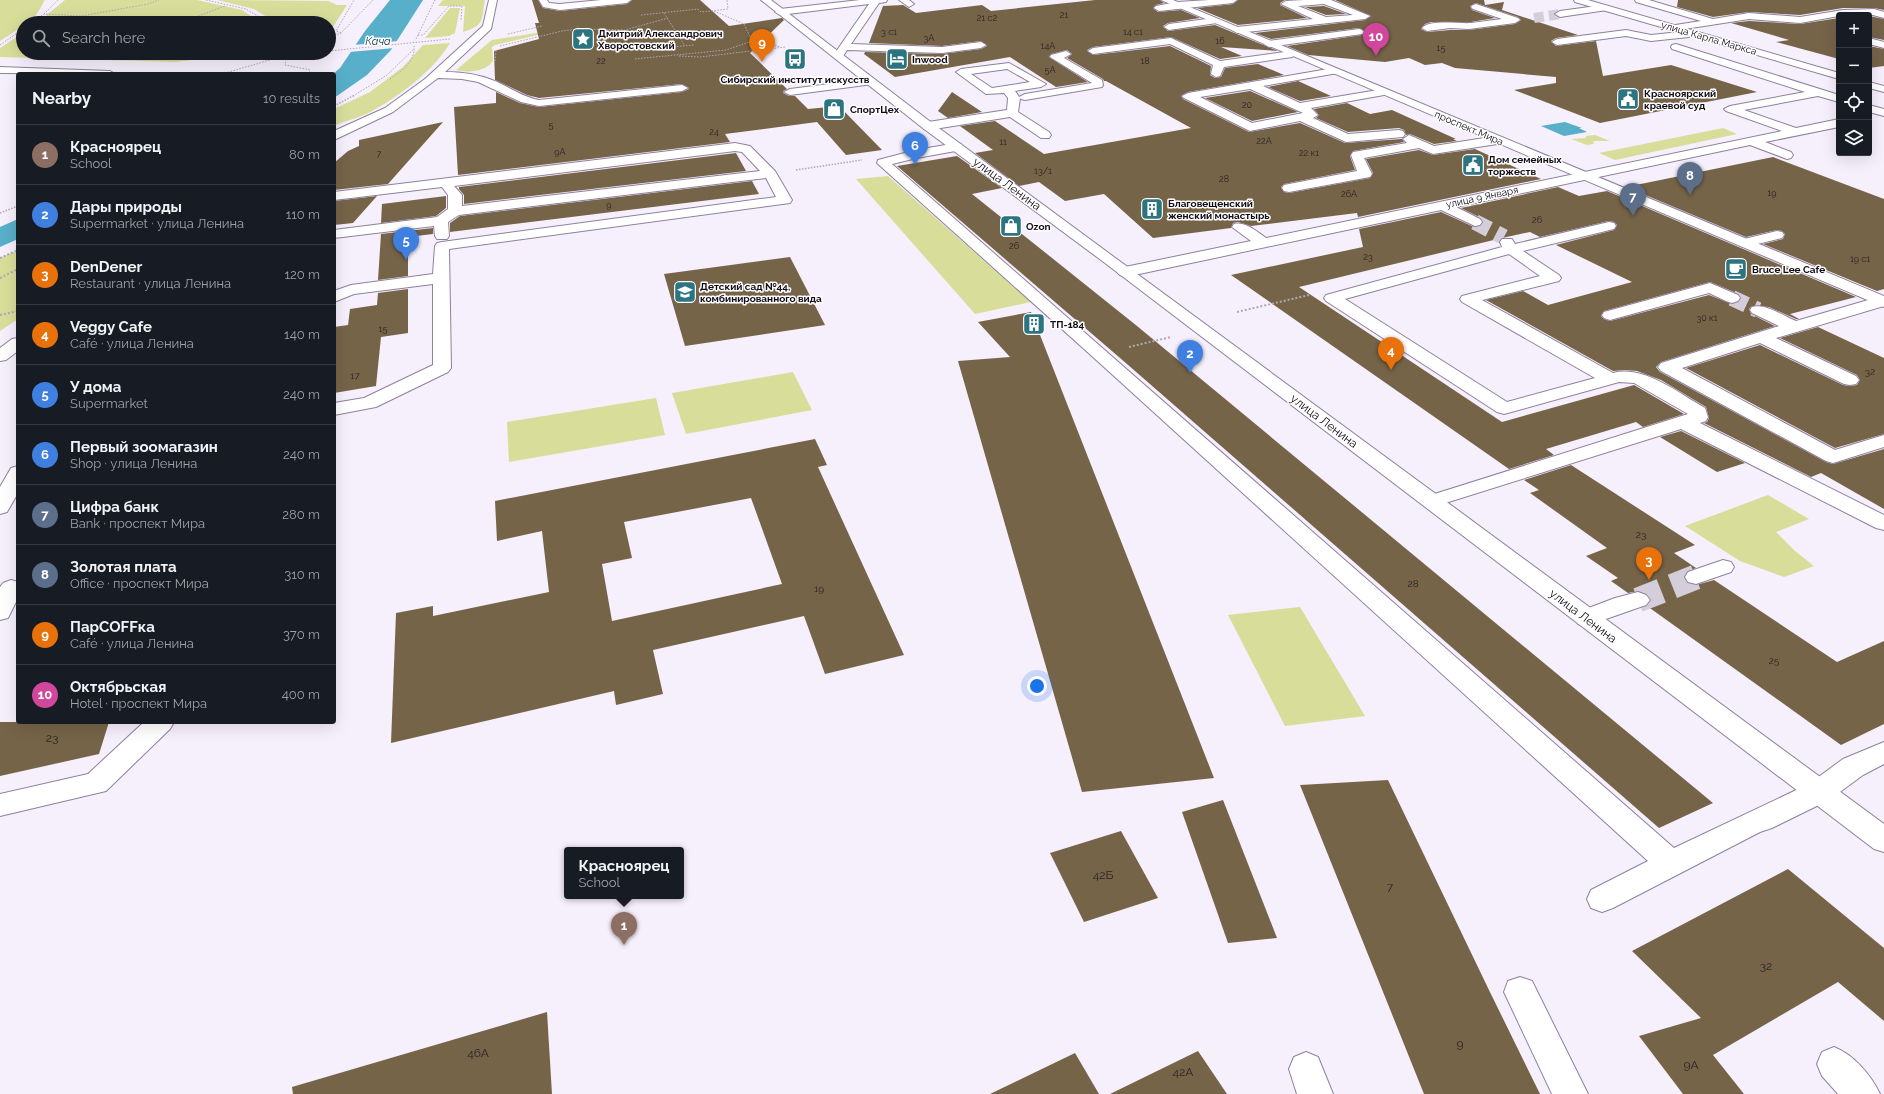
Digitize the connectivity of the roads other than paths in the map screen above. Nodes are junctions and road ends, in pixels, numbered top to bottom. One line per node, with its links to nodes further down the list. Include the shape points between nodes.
1 (493, 0): 54 (main road, via 488,27)
2 (543, 0): 3 (main road, via 546,5 560,7)
3 (627, 0)
4 (765, 0): 15 (main road, улица Ленина)
5 (879, 0): 15 (main road); 25 (main road)
6 (1164, 0): 10 (main road, проспект Мира)
7 (1233, 0): 10 (main road)
8 (1578, 0): 13 (main road, улица Карла Маркса)
9 (1639, 0): 27 (main road)
10 (1178, 6): 12 (main road); 24 (main road, проспект Мира)
11 (1476, 7): 22 (main road)
12 (1159, 8)
13 (1604, 8): 18 (main road); 29 (main road, улица Карла Маркса)
14 (1726, 10): 19 (main road)
15 (780, 12): 47 (main road, улица Ленина)
16 (1792, 12): 23 (main road)
17 (1884, 13): 23 (main road, via 1843,13)
18 (1560, 14)
19 (1749, 16): 23 (main road); 27 (main road)
20 (1528, 18): 22 (main road)
21 (1324, 20): 21 (main road, via 1311,15 1286,4 1325,1 1365,16); 30 (main road)
22 (1515, 20): 28 (main road)
23 (1800, 20)
24 (1214, 21): 30 (main road, проспект Мира); 35 (main road, via 1172,29)
25 (861, 22): 26 (main road); 41 (main road)
26 (876, 22)
27 (1716, 22): 29 (main road)
28 (1427, 28)
29 (1672, 28): 33 (main road, улица Карла Маркса)
30 (1236, 30): 38 (main road, проспект Мира)
31 (1359, 32): 38 (main road)
32 (1884, 33): 34 (main road)
33 (1693, 34): 36 (main road, via 1651,38 1626,33); 55 (main road, улица Карла Маркса)
34 (1872, 35)
35 (1188, 37)
36 (1558, 42)
37 (1872, 42): 40 (main road)
38 (1269, 44): 46 (main road, проспект Мира)
39 (981, 45): 41 (main road, via 942,50)
40 (1884, 45)
41 (845, 47): 47 (main road)
42 (1676, 47): 64 (main road)
43 (1093, 51): 48 (main road, via 1171,41 1217,69)
44 (1220, 52): 48 (main road)
45 (1066, 54): 65 (main road, via 1055,57 1098,82 1098,85)
46 (1292, 54): 48 (main road); 50 (main road, проспект Мира)
47 (838, 58): 52 (main road, улица Ленина)
48 (1240, 60)
49 (0, 70): 51 (main road)
50 (1334, 71): 57 (main road); 63 (main road, проспект Мира)
51 (55, 72)
52 (857, 72): 53 (main road); 56 (main road, улица Ленина)
53 (842, 74)
54 (435, 75): 59 (main road, via 468,76 488,82 528,102 539,103); 77 (main road, via 389,110)
55 (1836, 75)
56 (869, 82): 62 (main road); 73 (main road, улица Ленина)
57 (1251, 85): 68 (main road); 68 (main road, via 1188,96 1250,127)
58 (1872, 86): 61 (main road)
59 (682, 88)
60 (1007, 89): 60 (main road, via 990,92 961,72 1009,66 1041,84); 65 (main road)
61 (1884, 90)
62 (790, 92)
63 (1384, 92): 68 (main road); 79 (main road, проспект Мира)
64 (1819, 93): 66 (main road); 75 (main road, via 1730,109)
65 (1014, 98): 69 (main road)
66 (1836, 98)
67 (1872, 109): 70 (main road)
68 (1300, 112): 76 (main road, via 1346,138)
69 (1012, 113): 73 (main road); 78 (main road)
70 (1884, 114): 71 (main road)
71 (1872, 116)
72 (1836, 124): 75 (main road, улица 9 Января)
73 (928, 126): 82 (main road, улица Ленина)
74 (1384, 127): 76 (main road)
75 (1795, 132): 80 (main road, улица 9 Января)
76 (1398, 134): 81 (main road)
77 (336, 135)
78 (1045, 135)
79 (1497, 140): 81 (main road, via 1433,150); 85 (main road, проспект Мира)
80 (1750, 141): 83 (main road); 85 (main road, улица 9 Января)
81 (1421, 144): 87 (main road, via 1357,155 1365,174)
82 (957, 147): 101 (main road, улица Ленина); 130 (main road, via 883,163)
83 (1787, 155)
84 (770, 174): 86 (main road, via 746,149 735,147); 90 (main road); 100 (main road, via 789,204)
85 (1583, 176): 89 (main road, улица 9 Января); 99 (main road, проспект Мира)
86 (444, 183): 88 (main road); 90 (main road, via 455,195)
87 (1289, 188)
88 (336, 196)
89 (1442, 205): 92 (main road); 97 (main road, улица 9 Января)
90 (455, 211): 91 (main road)
91 (441, 221): 95 (main road); 100 (main road)
92 (1475, 222)
93 (1239, 226): 97 (main road)
94 (1609, 226): 98 (main road)
95 (336, 234)
96 (1777, 234): 99 (main road)
97 (1264, 243): 101 (main road, улица 9 Января)
98 (1508, 243): 110 (main road, via 1553,278 1468,299); 110 (main road, via 1332,298 1504,408)
99 (1745, 243): 105 (main road, проспект Мира)
100 (442, 246): 102 (main road)
101 (1125, 272): 116 (main road, улица Ленина)
102 (441, 278): 103 (main road, via 351,290); 112 (main road, via 442,368 369,403)
103 (336, 296)
104 (1732, 298): 107 (main road, via 1710,288)
105 (1883, 302): 108 (main road)
106 (1758, 310): 108 (main road)
107 (1610, 315)
108 (1794, 327): 109 (main road)
109 (1761, 337): 111 (main road); 114 (main road, via 1667,367 1833,457)
110 (1610, 379): 113 (main road, via 1638,378 1698,412 1698,417)
111 (1850, 380)
112 (336, 409)
113 (1683, 422): 116 (main road); 118 (main road)
114 (1884, 441)
115 (16, 476): 117 (main road)
116 (1432, 501): 124 (main road, улица Ленина)
117 (0, 508)
118 (1884, 523)
119 (1723, 567): 120 (main road)
120 (1696, 577)
121 (10, 587): 123 (main road)
122 (1638, 600): 124 (main road)
123 (0, 612)
124 (1586, 618): 127 (main road, улица Ленина)
125 (159, 724): 128 (main road, via 96,783)
126 (1884, 752): 127 (main road, via 1854,767)
127 (1819, 792): 129 (main road, улица Ленина); 130 (main road)
128 (0, 805)
129 (1884, 840)
130 (1670, 863): 131 (main road)
131 (1602, 899)
132 (1520, 992): 134 (main road)
133 (1834, 1064): 135 (main road)
134 (1570, 1094)
135 (1862, 1094)

